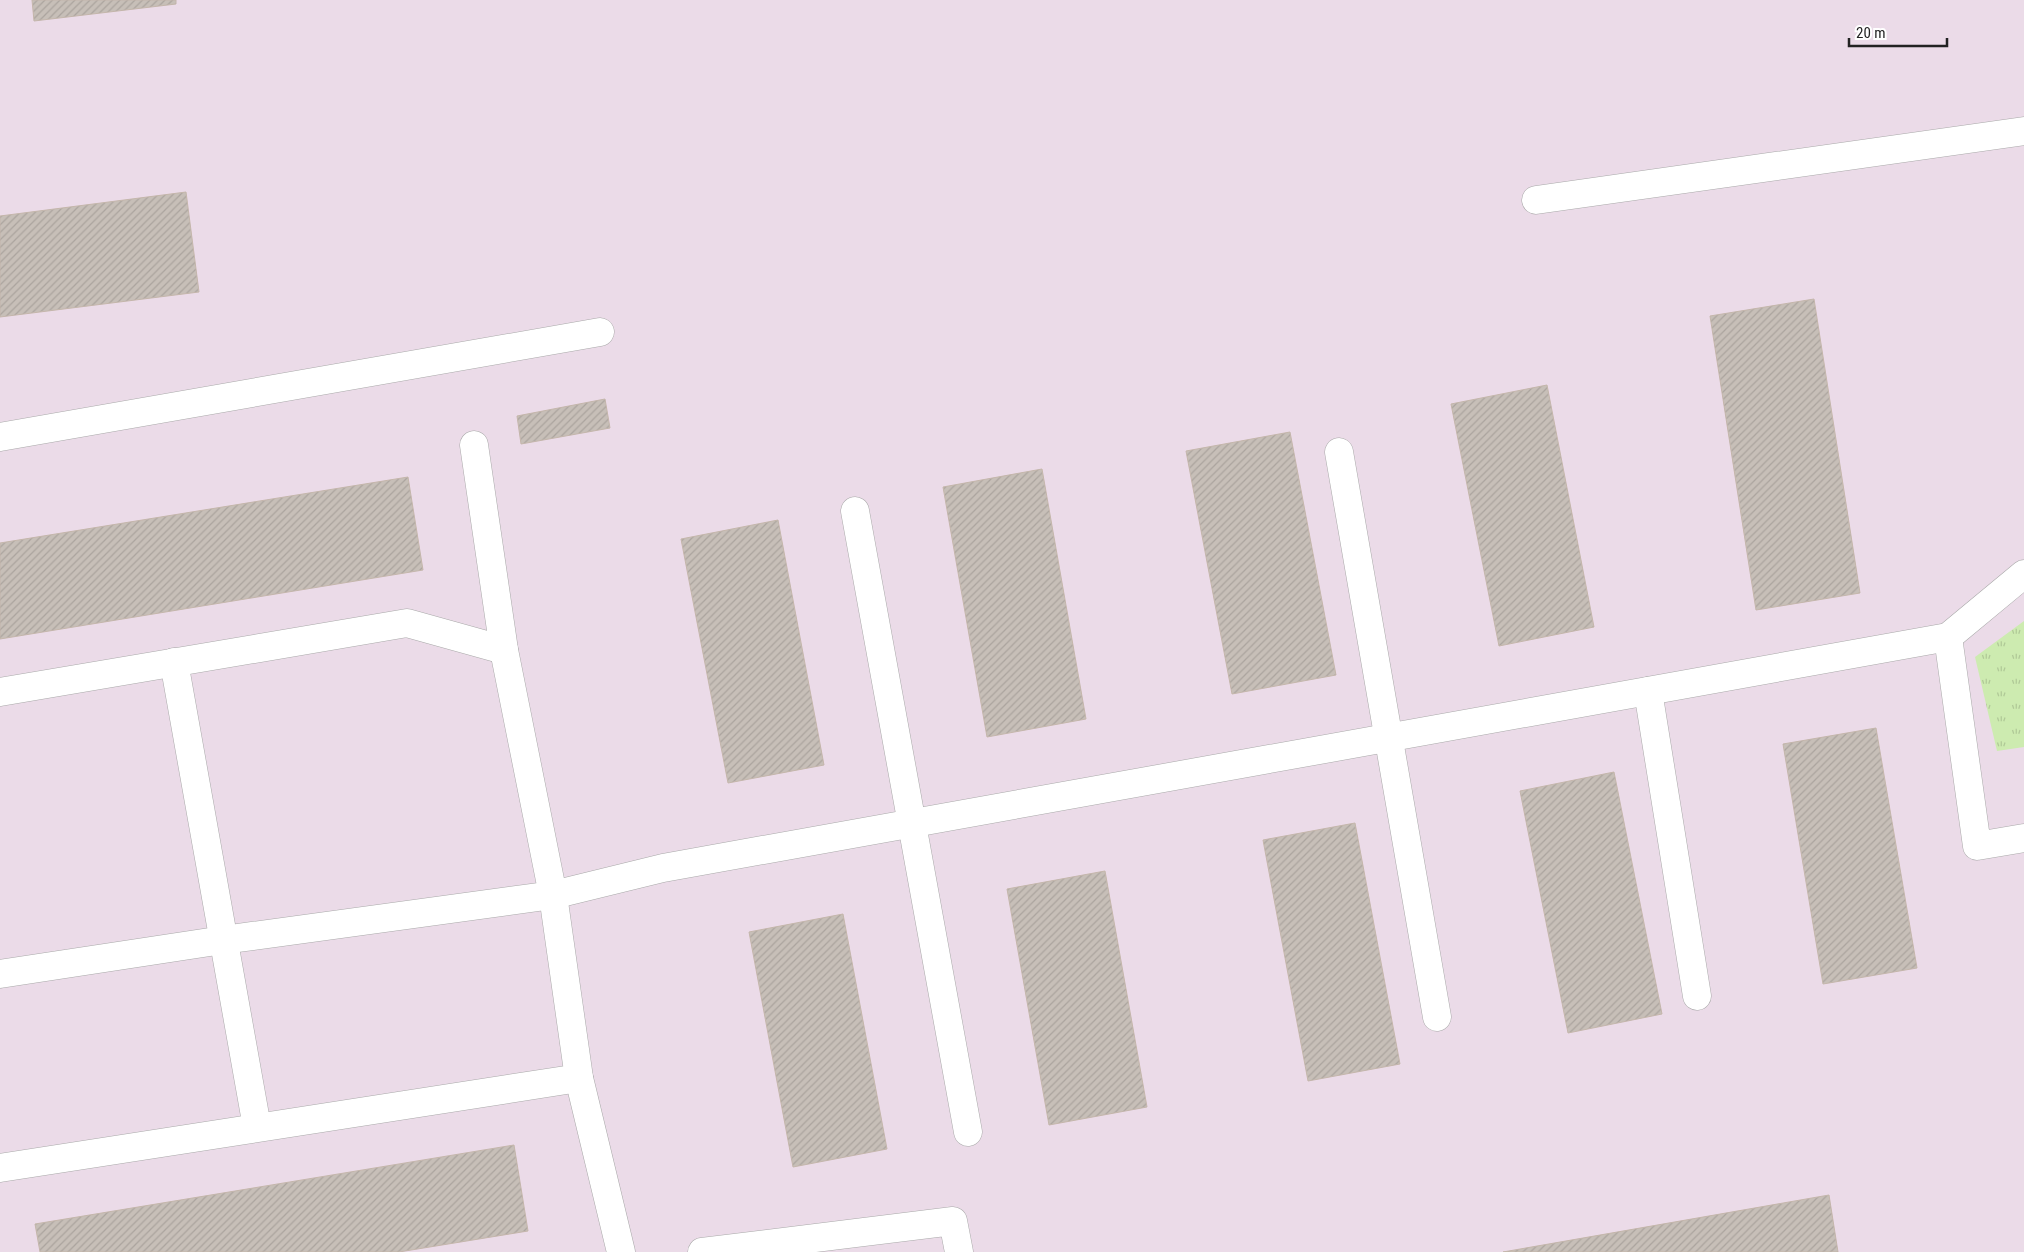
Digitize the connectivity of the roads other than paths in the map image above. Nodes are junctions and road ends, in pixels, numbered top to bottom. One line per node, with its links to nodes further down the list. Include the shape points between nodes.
1 (2024, 131): 2 (lane)
2 (1536, 200)
3 (600, 332): 4 (lane)
4 (0, 437)
5 (474, 445): 10 (lane)
6 (1339, 452): 14 (lane)
7 (855, 511): 15 (lane)
8 (2024, 574): 9 (lane)
9 (1948, 637): 12 (lane); 16 (lane, via 1977,846)
10 (504, 650): 11 (lane, via 407,623); 17 (lane)
11 (174, 662): 13 (lane); 18 (lane)
12 (1648, 691): 14 (lane); 20 (lane)
13 (0, 692)
14 (1388, 737): 15 (lane); 21 (lane)
15 (911, 823): 17 (lane, via 663,868); 24 (lane)
16 (2024, 838)
17 (553, 895): 18 (lane); 22 (lane)
18 (223, 940): 19 (lane); 23 (lane)
19 (0, 974)
20 (1697, 996)
21 (1437, 1017)
22 (579, 1078): 23 (lane); 26 (lane)
23 (257, 1127): 25 (lane)
24 (968, 1132)
25 (0, 1168)
26 (621, 1252)
27 (702, 1252): 28 (lane, via 953,1220)
28 (959, 1252)

